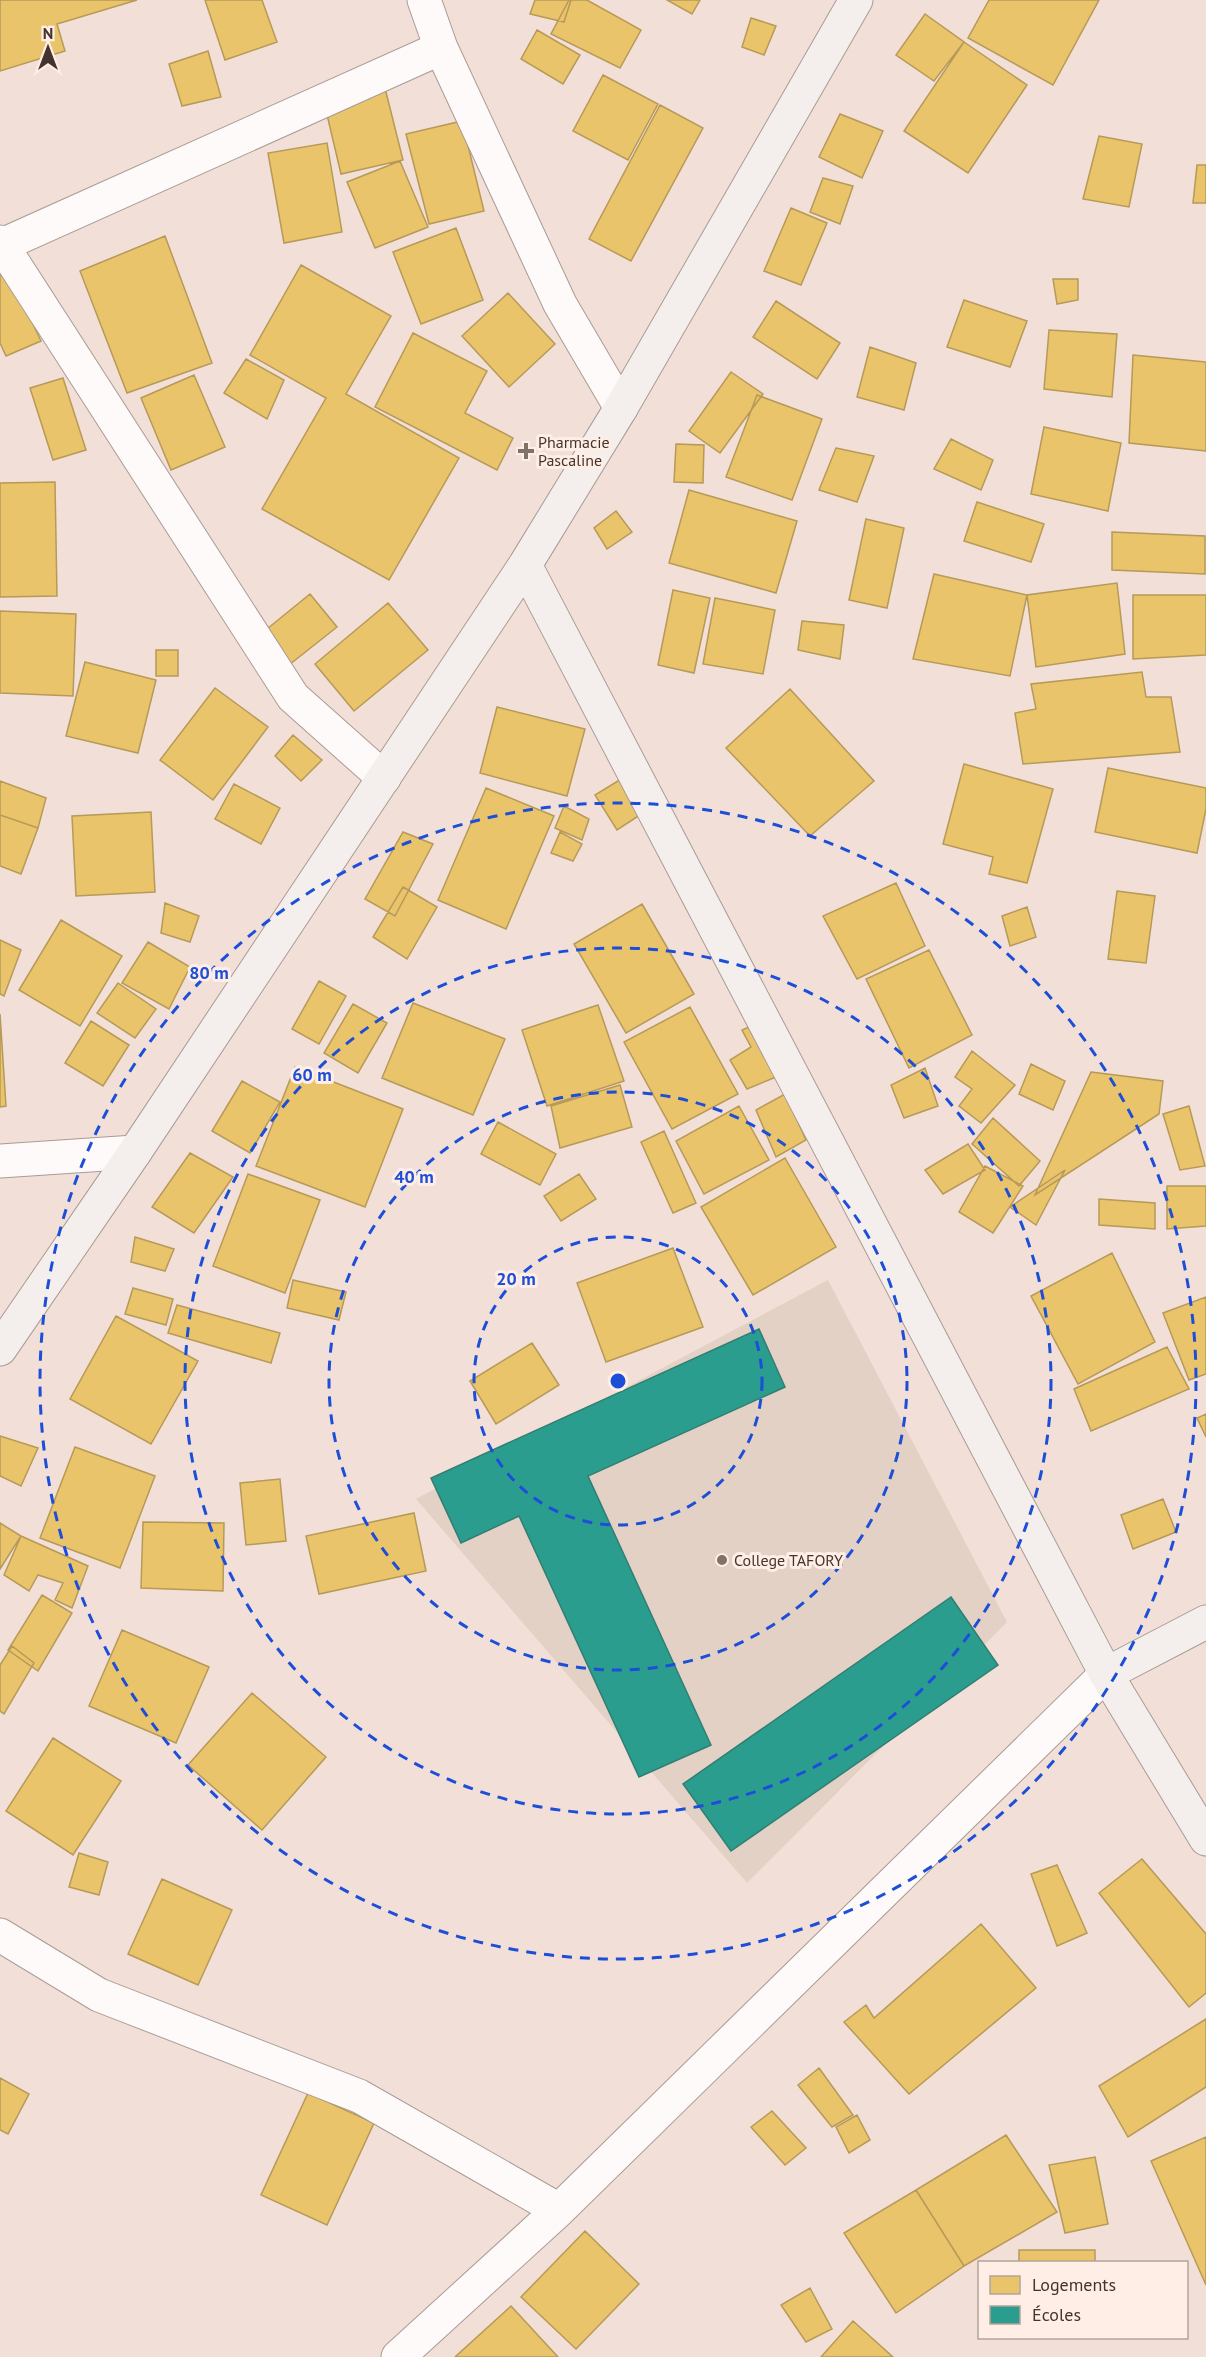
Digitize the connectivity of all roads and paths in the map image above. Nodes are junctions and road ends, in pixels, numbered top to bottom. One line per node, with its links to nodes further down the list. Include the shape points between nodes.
1 (424, 0): 3 (street)
2 (856, 0): 5 (main road)
3 (441, 48): 4 (street); 5 (street, via 560,304)
4 (0, 245): 7 (street, via 292,697)
5 (621, 408): 6 (main road)
6 (525, 565): 7 (main road); 12 (main road)
7 (384, 778): 8 (main road)
8 (135, 1152): 9 (street); 10 (main road)
9 (0, 1161)
10 (0, 1349)
11 (1206, 1622): 12 (main road)
12 (1107, 1674): 13 (main road); 15 (street)
13 (1206, 1839)
14 (0, 1935): 15 (street, via 99,1995 359,2096)
15 (559, 2210): 16 (street)
16 (398, 2357)

